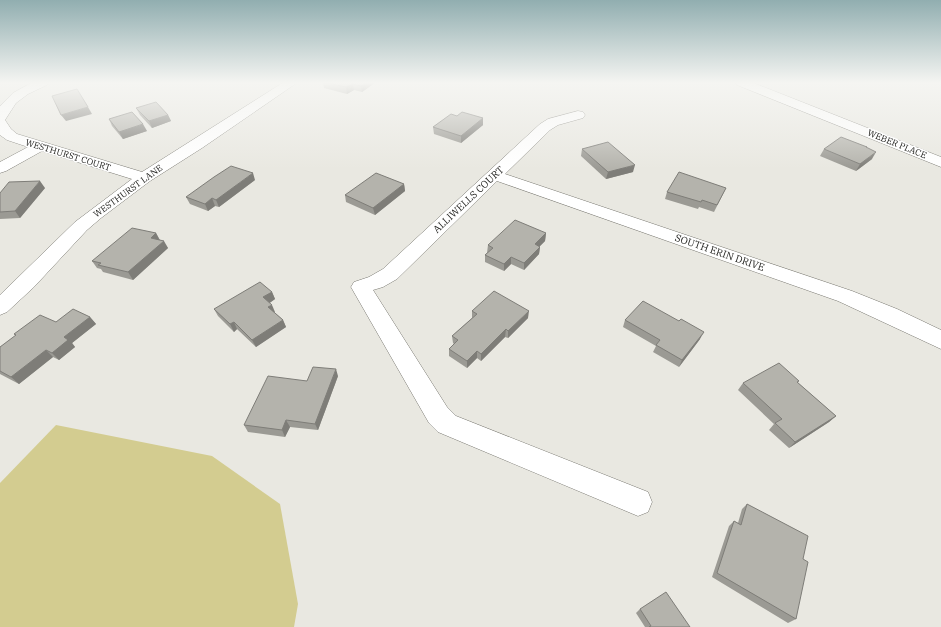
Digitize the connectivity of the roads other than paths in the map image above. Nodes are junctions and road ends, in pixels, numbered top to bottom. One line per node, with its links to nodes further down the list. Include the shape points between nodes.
1 (248, 111): 9 (street, WESTHURST LANE)
2 (814, 111): 6 (street, WEBER PLACE)
3 (578, 115): 8 (street, ALLIWELLS COURT, via 545,127)
4 (0, 123): 5 (street, WESTHURST COURT, via 5,132 12,137)
5 (41, 146): 7 (street); 9 (street, WESTHURST COURT)
6 (941, 162)
7 (0, 168)
8 (494, 175): 11 (street, SOUTH ERIN DRIVE, via 816,285 890,315); 12 (street, ALLIWELLS COURT, via 390,274 361,288 438,415 447,424)
9 (144, 178): 10 (street, WESTHURST LANE, via 81,226)
10 (0, 307)
11 (941, 340)
12 (638, 502)

